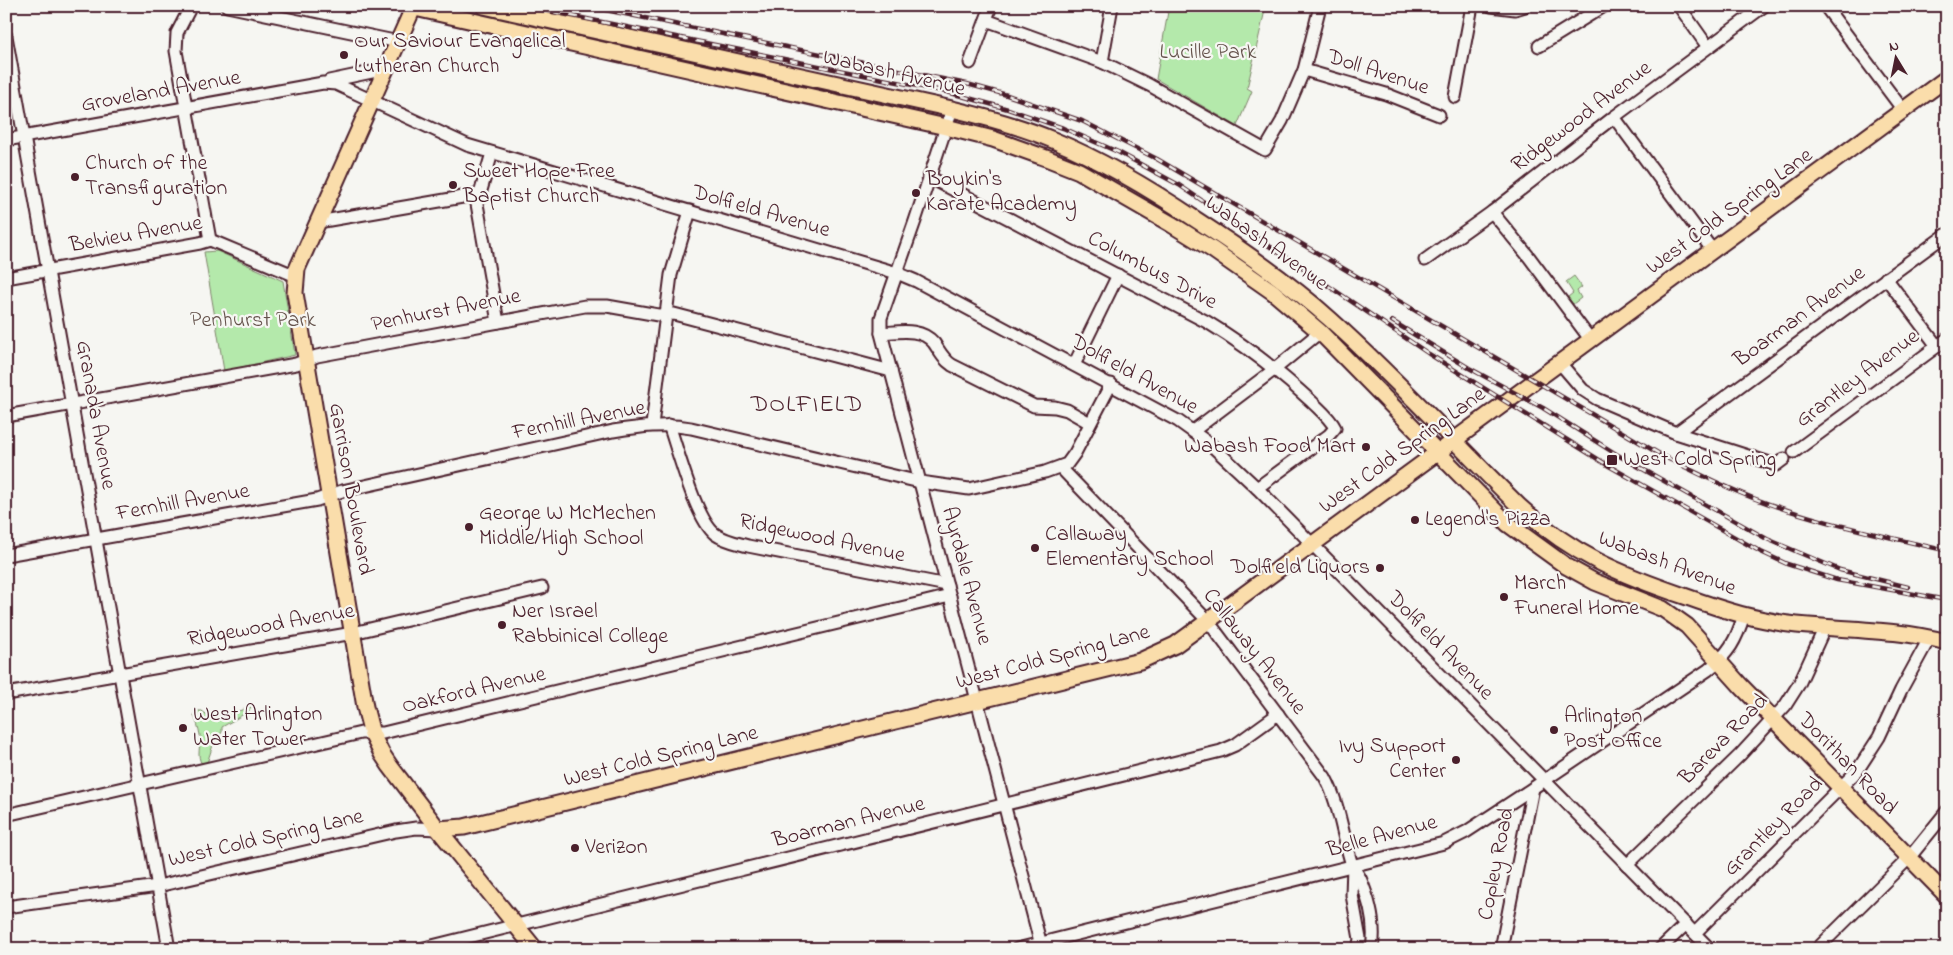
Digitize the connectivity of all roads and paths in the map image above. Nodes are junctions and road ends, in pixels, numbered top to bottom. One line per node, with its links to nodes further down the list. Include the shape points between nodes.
1 (190, 6): 30 (street, via 180,24 176,41)
2 (227, 6): 17 (street)
3 (484, 6): 20 (main road, Wabash Avenue)
4 (991, 6): 15 (street)
5 (1112, 6): 21 (street)
6 (1320, 6): 24 (street)
7 (1472, 6): 28 (street)
8 (1491, 6): 9 (street, via 1515,9)
9 (1525, 6)
10 (1604, 6): 18 (street)
11 (1678, 6): 19 (street)
12 (1764, 6): 19 (street, Ridgewood Avenue)
13 (1825, 6): 32 (street)
14 (411, 7): 17 (main road, Garrison Boulevard); 25 (main road, Wabash Avenue)
15 (986, 20): 21 (street); 22 (street)
16 (6, 36): 36 (street, Granada Avenue)
17 (399, 42): 23 (main road, Garrison Boulevard)
18 (1539, 46)
19 (1708, 48): 34 (street, Ridgewood Avenue)
20 (707, 54): 25 (main road); 31 (main road, Wabash Avenue)
21 (1102, 62): 24 (street, via 1266,150)
22 (970, 63)
23 (386, 70): 27 (street, Groveland Avenue); 29 (main road, Garrison Boulevard)
24 (1304, 70): 33 (street, Doll Avenue, via 1386,94)
25 (702, 72): 35 (main road, Wabash Avenue)
26 (1947, 78): 32 (main road, West Cold Spring Lane)
27 (323, 83): 29 (street, Groveland Avenue, via 341,86); 30 (street, Groveland Avenue)
28 (1456, 97)
29 (372, 100): 38 (street, Dolfield Avenue, via 454,141); 43 (main road, Garrison Boulevard)
30 (186, 108): 36 (street, Groveland Avenue); 45 (street)
31 (952, 109): 35 (street, Ayrdale Avenue); 74 (main road, Wabash Avenue, via 1028,130 1077,151 1147,188 1214,231 1331,319)
32 (1903, 110): 46 (main road, West Cold Spring Lane)
33 (1439, 114)
34 (1614, 117): 42 (street, Ridgewood Avenue); 46 (street)
35 (946, 127): 39 (street, Ayrdale Avenue); 56 (main road, Wabash Avenue, via 1046,158 1107,186 1240,268)
36 (25, 136): 37 (street, Groveland Avenue); 48 (street, Granada Avenue)
37 (6, 140)
38 (492, 153): 40 (street); 41 (street, Dolfield Avenue)
39 (929, 177): 49 (street, Ayrdale Avenue); 50 (street, Columbus Drive)
40 (480, 194): 43 (street); 55 (street, via 477,204)
41 (690, 212): 49 (street, Dolfield Avenue); 54 (street, via 675,258)
42 (1492, 212): 47 (street, Ridgewood Avenue); 58 (street)
43 (318, 222): 51 (main road, Garrison Boulevard)
44 (1947, 234): 53 (street, Boarman Avenue)
45 (210, 240): 48 (street, Belvieu Avenue); 51 (street, Belvieu Avenue)
46 (1713, 251): 58 (main road, West Cold Spring Lane)
47 (1425, 260)
48 (48, 270): 52 (street, Belvieu Avenue); 67 (street, Granada Avenue)
49 (897, 273): 57 (street, Ayrdale Avenue, via 881,318); 63 (street, Dolfield Avenue)
50 (1118, 275): 63 (street); 64 (street, Columbus Drive, via 1207,322)
51 (296, 276): 61 (main road, Garrison Boulevard, via 295,293)
52 (6, 278)
53 (1886, 278): 60 (street); 73 (street, Boarman Avenue)
54 (666, 314): 55 (street, Penhurst Avenue, via 594,305); 65 (street, Penhurst Avenue); 70 (street)
55 (498, 322): 61 (street, Penhurst Avenue)
56 (1320, 332): 64 (street); 75 (main road, Wabash Avenue)
57 (881, 333): 65 (street, Ayrdale Avenue); 69 (street, via 905,331 920,334 952,364 1034,406 1067,410)
58 (1590, 339): 62 (main road, West Cold Spring Lane)
59 (1947, 339): 60 (street, Grantley Avenue)
60 (1937, 346): 73 (street, Grantley Avenue, via 1785,459)
61 (306, 360): 67 (street, Penhurst Avenue); 79 (main road, Garrison Boulevard)
62 (1559, 362): 73 (street, via 1583,390 1597,399); 74 (main road, West Cold Spring Lane)
63 (1074, 365): 66 (street, Dolfield Avenue)
64 (1275, 369): 72 (street); 78 (street, Columbus Drive, via 1335,428 1329,436)
65 (891, 371): 77 (street, Ayrdale Avenue)
66 (1111, 384): 69 (street); 72 (street, Dolfield Avenue)
67 (72, 404): 68 (street, Penhurst Avenue); 80 (street, Granada Avenue)
68 (6, 416)
69 (1090, 423): 76 (street, via 1072,458)
70 (652, 425): 71 (street, Fernhill Avenue); 79 (street, Fernhill Avenue, via 613,431)
71 (669, 425): 77 (street, Fernhill Avenue); 84 (street, Ridgewood Avenue, via 699,513 716,534 735,543)
72 (1193, 431): 78 (street, Dolfield Avenue)
73 (1676, 433)
74 (1453, 440): 75 (main road, West Cold Spring Lane); 85 (main road, Wabash Avenue, via 1532,518 1574,549 1632,578)
75 (1438, 451): 81 (main road, West Cold Spring Lane); 91 (main road, Wabash Avenue, via 1508,524 1544,552 1595,582 1663,608 1687,626)
76 (1060, 467): 77 (street, Fernhill Avenue, via 968,489); 86 (street, Callaway Avenue)
77 (920, 482): 84 (street, Ayrdale Avenue)
78 (1257, 488): 81 (street, Dolfield Avenue)
79 (330, 496): 80 (street, Fernhill Avenue); 88 (main road, Garrison Boulevard)
80 (97, 539): 82 (street, Fernhill Avenue); 92 (street, Granada Avenue)
81 (1312, 544): 86 (main road, West Cold Spring Lane); 98 (street, Dolfield Avenue)
82 (6, 555)
83 (542, 588): 88 (street, Ridgewood Avenue)
84 (948, 590): 94 (street, Ayrdale Avenue); 97 (street, Oakford Avenue, via 512,703)
85 (1744, 615): 87 (main road, Wabash Avenue); 91 (street, Belle Avenue, via 1729,651)
86 (1208, 621): 94 (main road, West Cold Spring Lane, via 1175,644 1140,660); 95 (street, Callaway Avenue)
87 (1825, 627): 89 (main road, Wabash Avenue); 96 (street, Bareva Road, via 1799,684)
88 (352, 633): 92 (street, Ridgewood Avenue); 97 (main road, Garrison Boulevard)
89 (1930, 638): 90 (main road, Wabash Avenue); 101 (street, Grantley Road, via 1868,755)
90 (1947, 642)
91 (1720, 661): 96 (main road, Dorithan Road); 98 (street, Belle Avenue)
92 (120, 674): 93 (street, Ridgewood Avenue); 99 (street, Granada Avenue)
93 (6, 694)
94 (978, 701): 102 (street, Ayrdale Avenue); 105 (main road, West Cold Spring Lane, via 464,827)
95 (1278, 714): 102 (street, Boarman Avenue, via 1228,749); 108 (street, Callaway Avenue, via 1330,787)
96 (1774, 720): 101 (main road, Dorithan Road); 107 (street, Bareva Road)
97 (372, 734): 99 (street, Oakford Avenue, via 361,733); 105 (main road, Garrison Boulevard, via 382,754)
98 (1544, 780): 100 (street, Belle Avenue); 107 (street, Dolfield Avenue)
99 (141, 784): 104 (street, Oakford Avenue); 109 (street, Granada Avenue)
100 (1533, 788): 108 (street, Belle Avenue, via 1444,843); 123 (street, Copley Road)
101 (1841, 789): 106 (main road, Dorithan Road); 114 (street, Grantley Road)
102 (1005, 805): 113 (street, Boarman Avenue); 117 (street, Ayrdale Avenue)
103 (1947, 811): 106 (street)
104 (6, 815)
105 (438, 829): 109 (street, West Cold Spring Lane, via 416,828 396,832); 113 (main road, Garrison Boulevard)
106 (1909, 858): 110 (main road, Dorithan Road); 126 (street)
107 (1627, 865): 112 (street, Dolfield Avenue)
108 (1353, 866): 115 (street, Callaway Avenue, via 1365,891); 116 (street, Callaway Avenue, via 1352,895); 117 (street, Belle Avenue)
109 (158, 886): 111 (street, West Cold Spring Lane); 118 (street, Granada Avenue)
110 (1947, 896)
111 (6, 907)
112 (1686, 924): 114 (street, Dolfield Avenue); 124 (street)
113 (516, 925): 119 (street, Boarman Avenue); 120 (main road, Garrison Boulevard)
114 (1695, 933): 125 (street, Dolfield Avenue)
115 (1374, 936): 116 (street); 122 (street, Callaway Avenue)
116 (1359, 944)
117 (1042, 946): 121 (street, Belle Avenue)
118 (169, 949)
119 (420, 949)
120 (535, 949)
121 (1017, 949)
122 (1372, 949)
123 (1501, 949)
124 (1660, 949)
125 (1710, 949)
126 (1817, 949)

